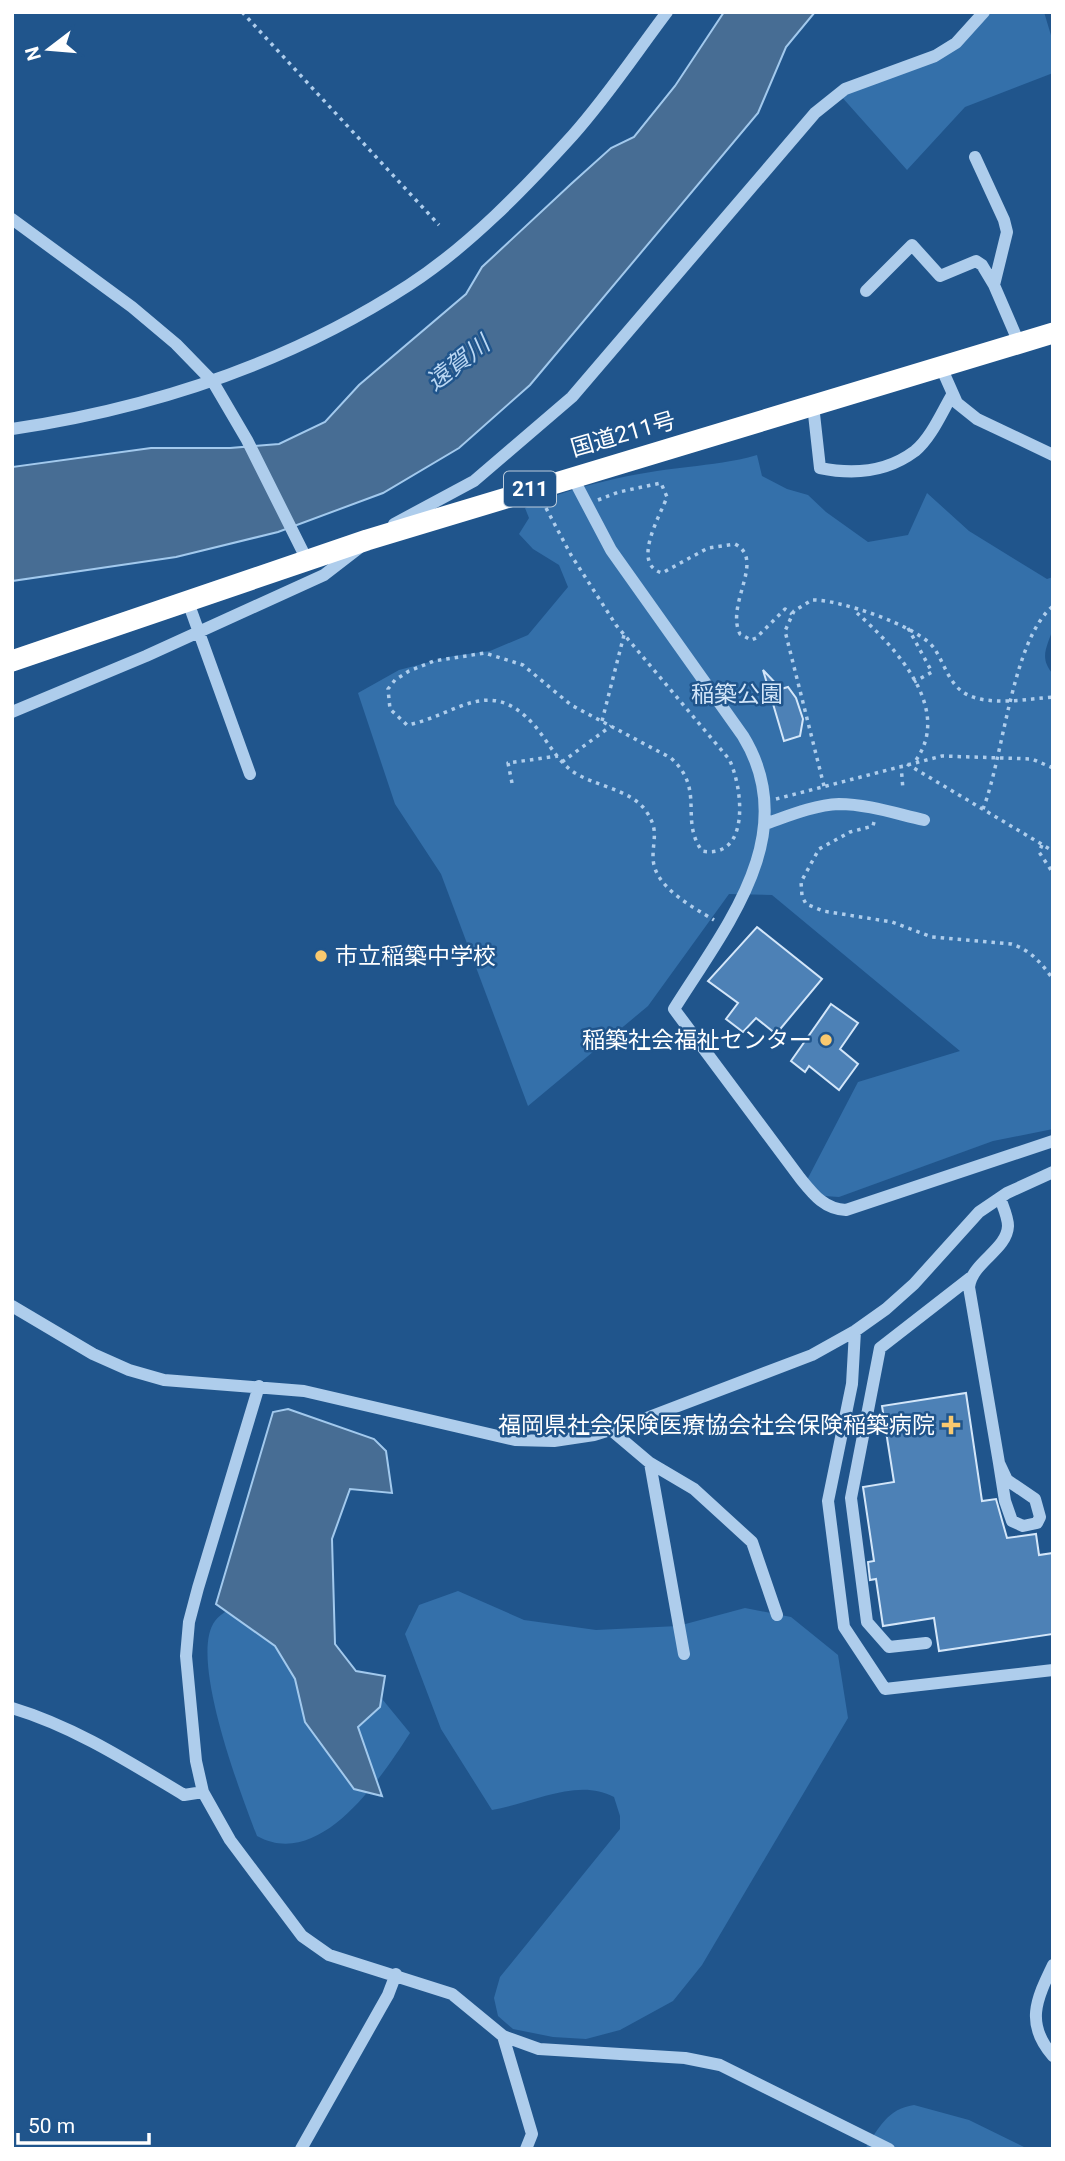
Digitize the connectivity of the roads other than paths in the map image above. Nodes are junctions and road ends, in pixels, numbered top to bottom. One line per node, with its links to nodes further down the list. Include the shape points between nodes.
1 (667, 12): 10 (street, via 575,133 467,239 411,284 328,334)
2 (984, 12): 16 (street, via 956,43 935,56 845,89 815,113 572,397 474,481)
3 (975, 157): 5 (street, via 1007,232)
4 (12, 219): 10 (street, via 132,307)
5 (994, 285): 6 (street, via 976,261 940,276 912,245); 8 (street)
6 (866, 291)
7 (1053, 333): 8 (highway, 国道211号 / 211)
8 (1019, 343): 9 (highway, 国道211号 / 211)
9 (941, 367): 11 (street); 12 (highway, 国道211号 / 211)
10 (213, 382): 13 (street, via 108,413); 17 (street)
11 (952, 395): 12 (street, via 917,450 872,471 846,474 820,468); 14 (street, via 977,419)
12 (813, 405): 15 (highway, 国道211号 / 211)
13 (12, 429)
14 (1053, 455)
15 (572, 476): 16 (highway, 国道211号 / 211); 23 (street, via 617,559 756,757 766,801)
16 (367, 540): 17 (highway, 国道211号 / 211); 20 (street, via 324,575)
17 (304, 554): 18 (highway, 国道211号 / 211)
18 (191, 611): 19 (highway, 国道211号 / 211); 21 (street)
19 (12, 661)
20 (12, 712)
21 (250, 774)
22 (924, 820): 23 (street, via 838,804)
23 (765, 824): 24 (street, via 758,858 726,927 674,1009 818,1199 834,1210 846,1210)
24 (1053, 1141)
25 (1053, 1172): 26 (street)
26 (1000, 1198): 27 (street, via 1007,1232); 29 (street, via 955,1235 914,1284)
27 (970, 1279): 33 (street); 35 (street, via 880,1348 851,1498 867,1622 889,1647)
28 (12, 1307): 30 (street, via 129,1370 164,1380)
29 (855, 1331): 31 (street, via 768,1374); 37 (street, via 852,1384 828,1501 844,1627 885,1689)
30 (259, 1387): 31 (street, via 304,1391 515,1440 554,1441); 39 (street, via 189,1622 189,1698)
31 (611, 1430): 32 (street)
32 (650, 1463): 34 (street, via 694,1489 752,1542); 36 (street)
33 (999, 1463): 33 (street, via 1007,1480 1035,1499 1037,1523 1012,1521)
34 (777, 1615)
35 (926, 1643)
36 (684, 1654)
37 (1053, 1670)
38 (12, 1708): 39 (street, via 45,1718 103,1747 184,1795)
39 (203, 1792): 41 (street, via 230,1840 302,1936 329,1955)
40 (1053, 1965): 43 (street, via 1039,1994 1035,2017 1039,2038)
41 (396, 1974): 42 (street, via 452,1994); 44 (street)
42 (503, 2036): 45 (street, via 532,2134); 46 (street, via 538,2049 685,2058 720,2065)
43 (1053, 2056)
44 (301, 2149)
45 (526, 2149)
46 (889, 2149)

